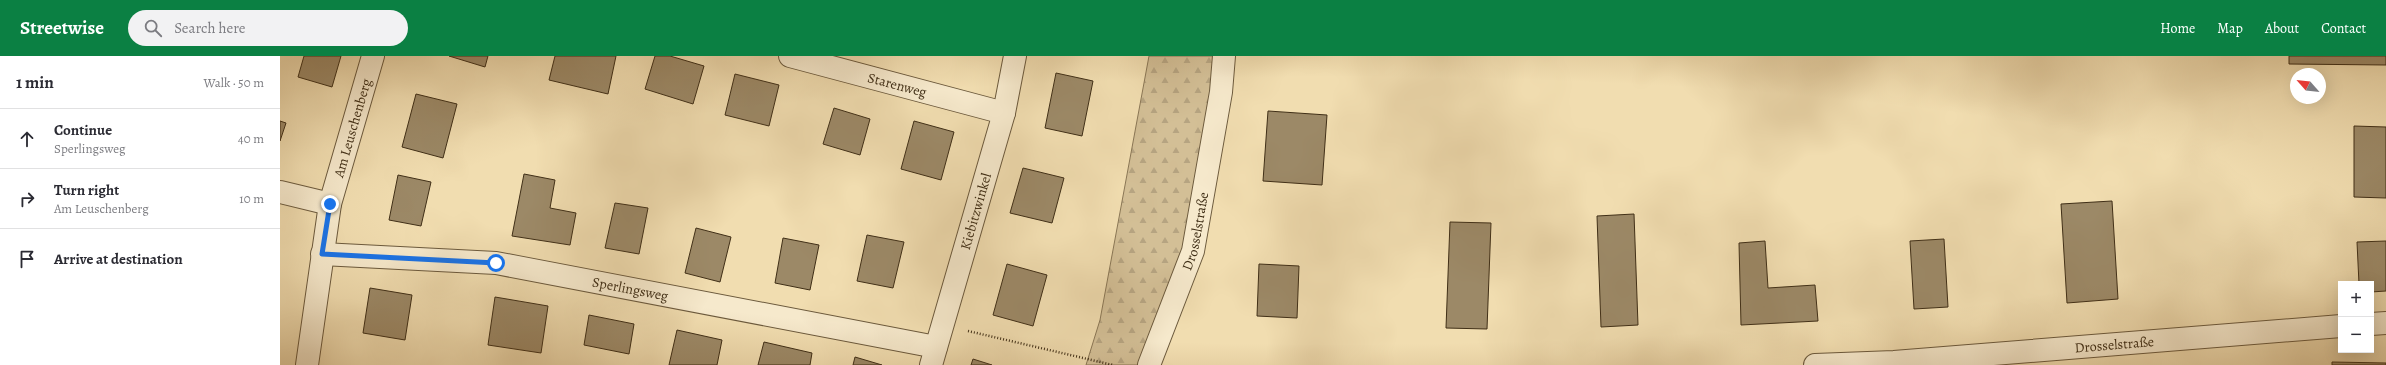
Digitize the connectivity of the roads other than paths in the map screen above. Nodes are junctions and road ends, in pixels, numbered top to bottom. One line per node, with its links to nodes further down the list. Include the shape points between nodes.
1 (372, 56): 7 (street, Am Leuschenberg)
2 (790, 56): 5 (street, Starenweg)
3 (1015, 56): 5 (street, Kiebitzwinkel)
4 (1224, 56): 14 (street, Drosselstraße, via 1221,92 1193,251)
5 (1004, 113): 12 (street, Kiebitzwinkel)
6 (280, 192): 7 (street)
7 (330, 204): 8 (street, Am Leuschenberg)
8 (322, 254): 12 (street, Sperlingsweg, via 496,263); 13 (street, Am Leuschenberg)
9 (2386, 323): 10 (street)
10 (2374, 324)
11 (2338, 326): 15 (street, Drosselstraße, via 1894,362)
12 (934, 356)
13 (307, 365)
14 (1149, 365)
15 (1815, 365)

